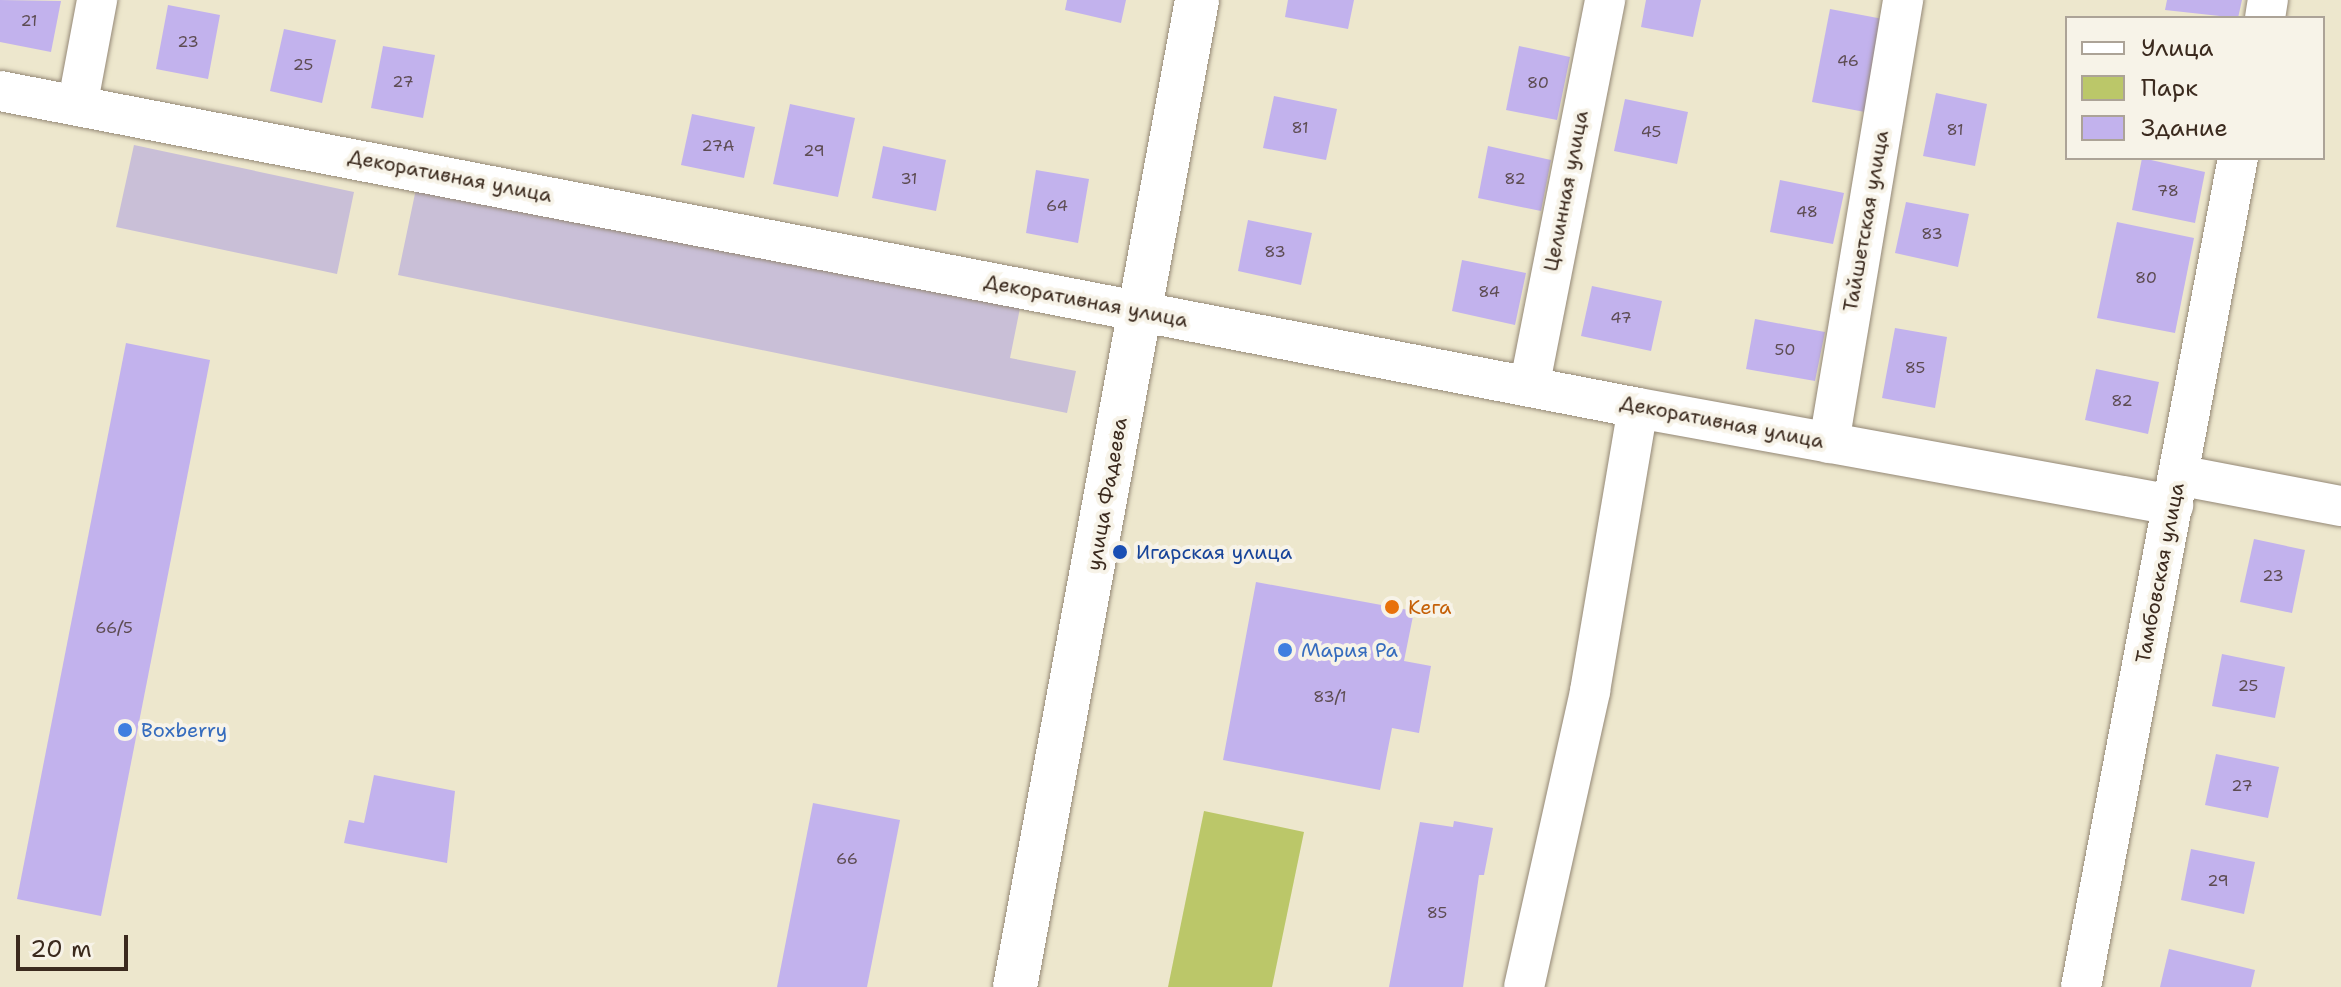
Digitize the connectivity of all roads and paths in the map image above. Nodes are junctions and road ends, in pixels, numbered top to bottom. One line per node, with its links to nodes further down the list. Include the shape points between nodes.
1 (97, 0): 6 (street)
2 (1197, 0): 8 (street, улица Фадеева)
3 (1605, 0): 9 (street, Целинная улица)
4 (1903, 0): 11 (street, Тайшетская улица)
5 (0, 91): 6 (street, Декоративная улица)
6 (78, 102): 8 (street, Декоративная улица)
7 (2238, 160): 12 (street, Тамбовская улица)
8 (1139, 312): 9 (street, Декоративная улица); 14 (street, улица Фадеева)
9 (1530, 383): 10 (street, Декоративная улица)
10 (1638, 408): 11 (street, Декоративная улица); 15 (street, via 1590,691)
11 (1829, 443): 12 (street, Декоративная улица)
12 (2176, 490): 13 (street, Декоративная улица); 16 (street, Тамбовская улица)
13 (2341, 506)
14 (1015, 987)
15 (1524, 987)
16 (2081, 987)

